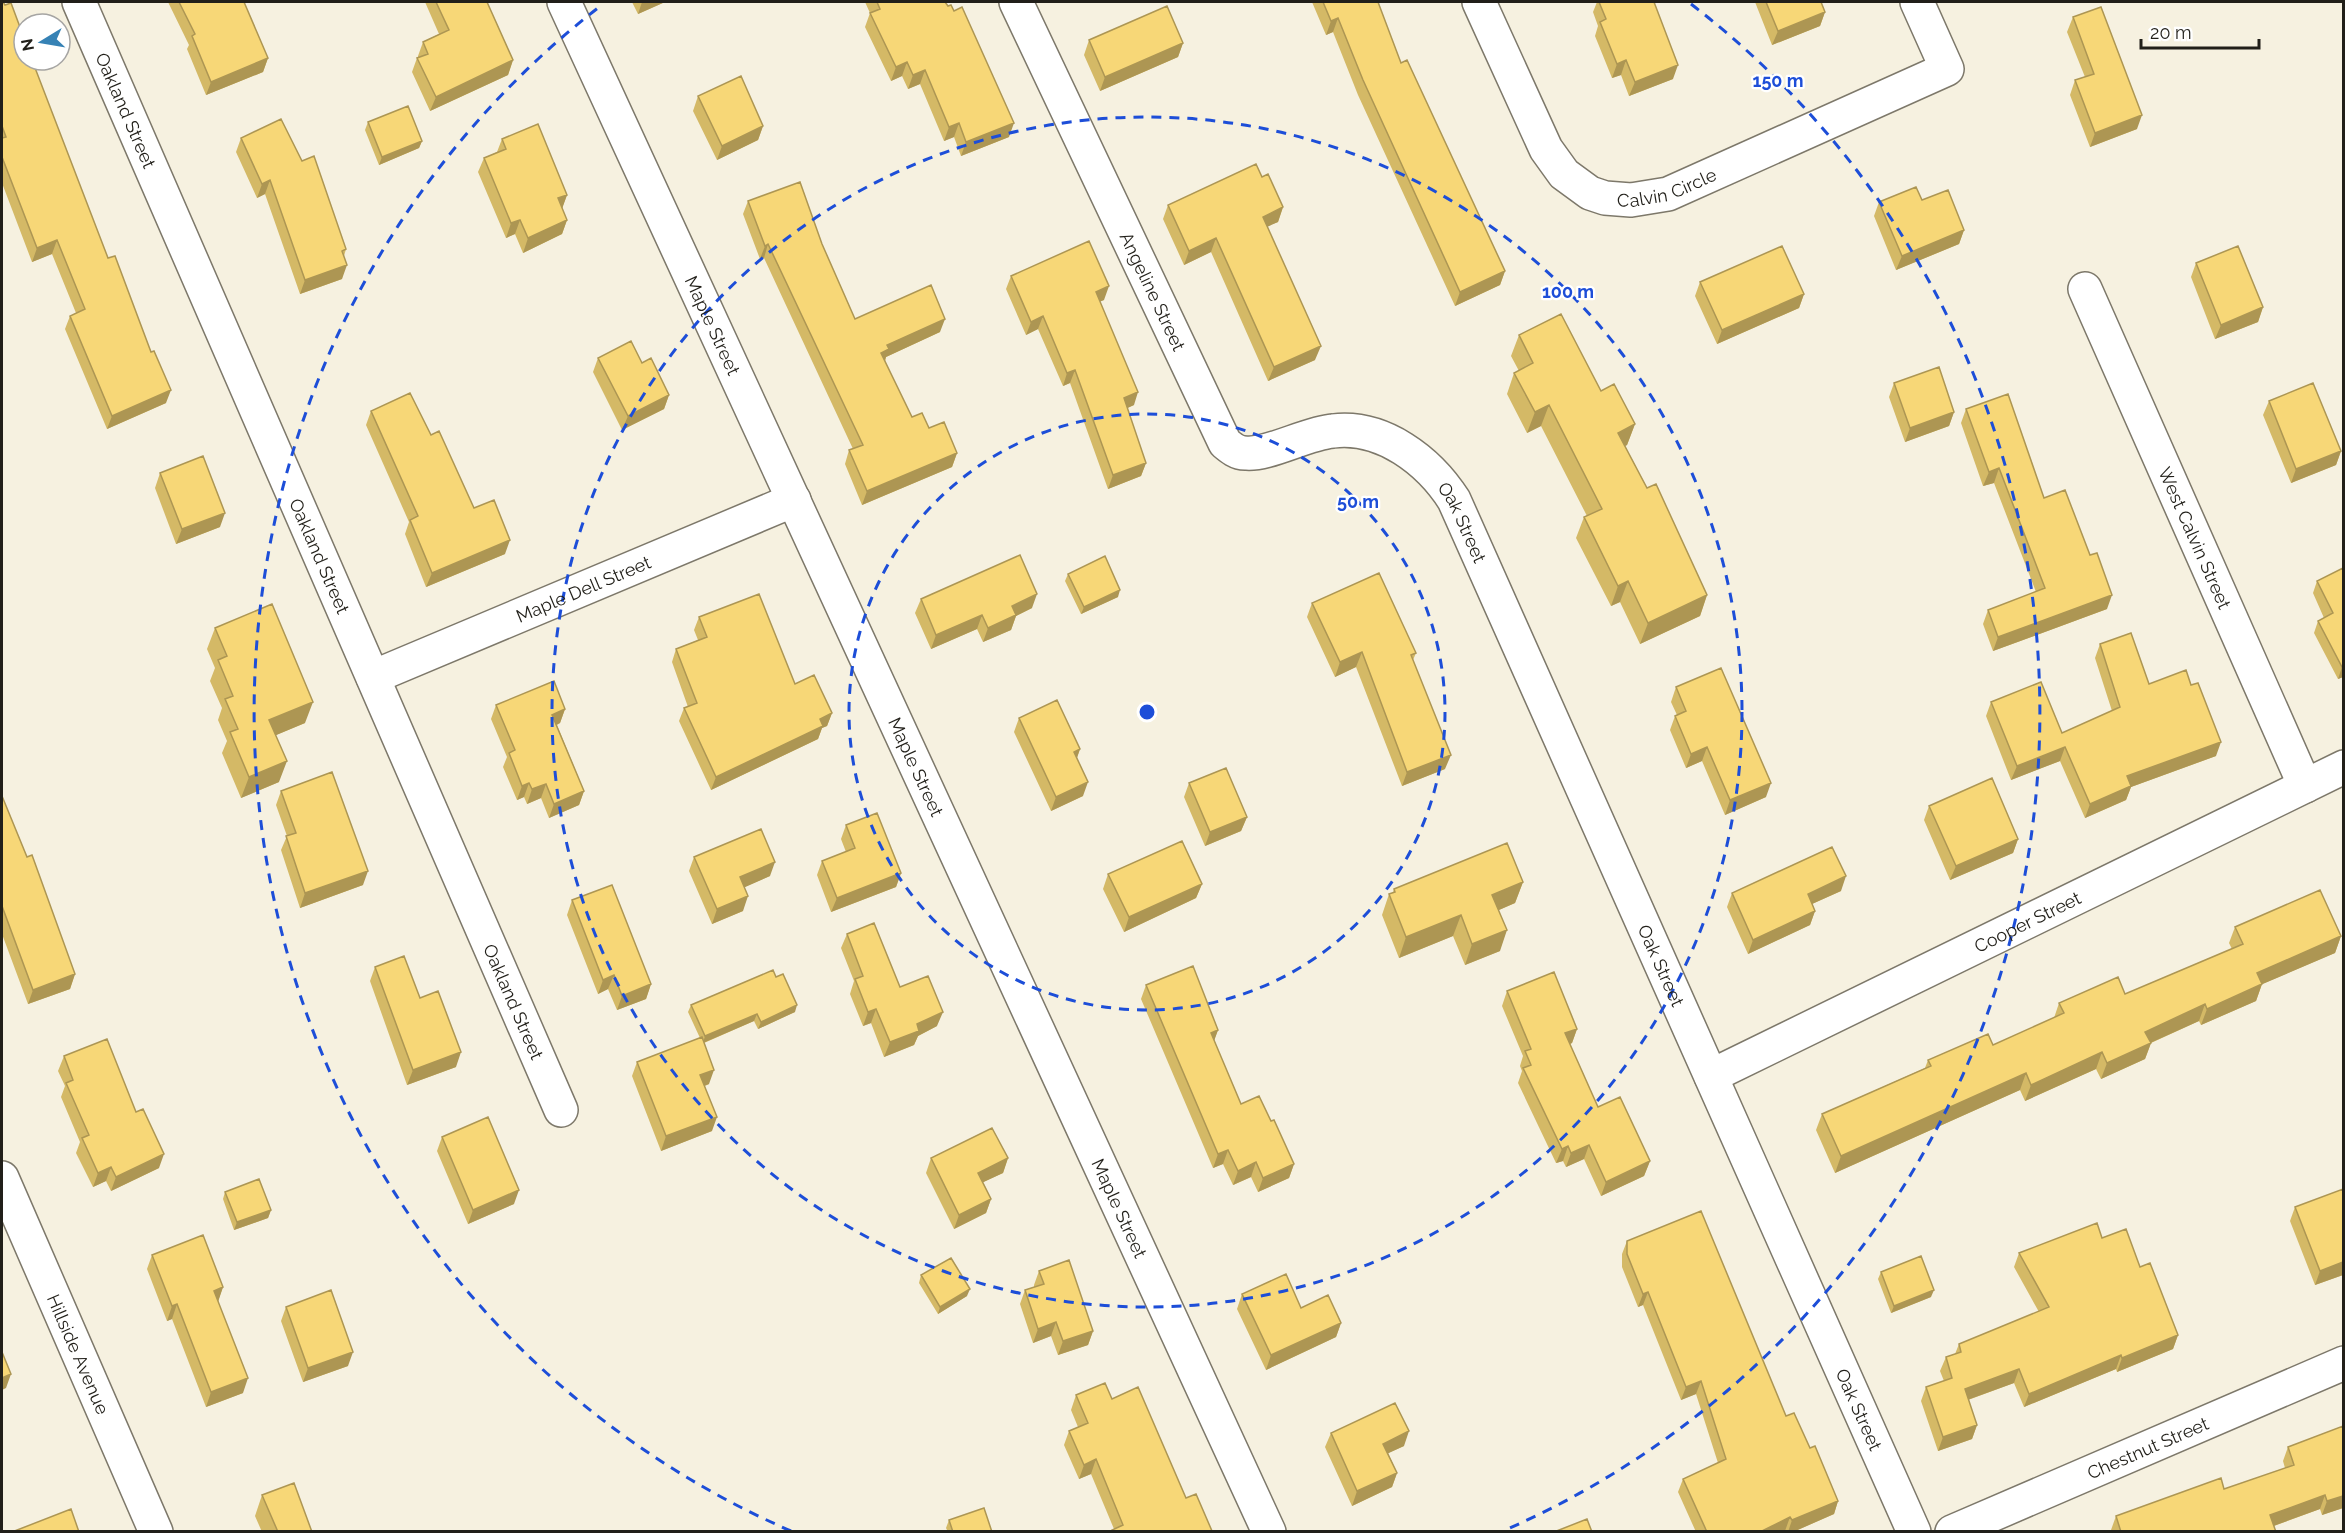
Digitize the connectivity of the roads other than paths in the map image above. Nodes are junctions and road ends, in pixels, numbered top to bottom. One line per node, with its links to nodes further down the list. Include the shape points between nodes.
1 (79, 2): 9 (street, Oakland Street)
2 (564, 2): 8 (street, Maple Street)
3 (1016, 2): 7 (street, Angeline Street, via 1225,443 1236,451 1251,454 1335,430)
4 (1479, 2): 5 (street, Calvin Circle, via 1554,162 1576,184 1611,199 1668,194 1947,69)
5 (1917, 2)
6 (2085, 289): 11 (street, West Calvin Street)
7 (1369, 435): 12 (street, Oak Street, via 1394,443 1411,454 1454,500)
8 (794, 500): 9 (street, Maple Dell Street); 17 (street, Maple Street)
9 (373, 677): 13 (street, Oakland Street)
10 (2343, 767): 11 (street, Cooper Street)
11 (2305, 786): 12 (street, Cooper Street)
12 (1711, 1076): 18 (street, Oak Street)
13 (561, 1110)
14 (2, 1178): 16 (street, Hillside Avenue)
15 (2343, 1364): 19 (street, Chestnut Street)
16 (156, 1532)
17 (1269, 1532)
18 (1914, 1532)
19 (1952, 1532)

